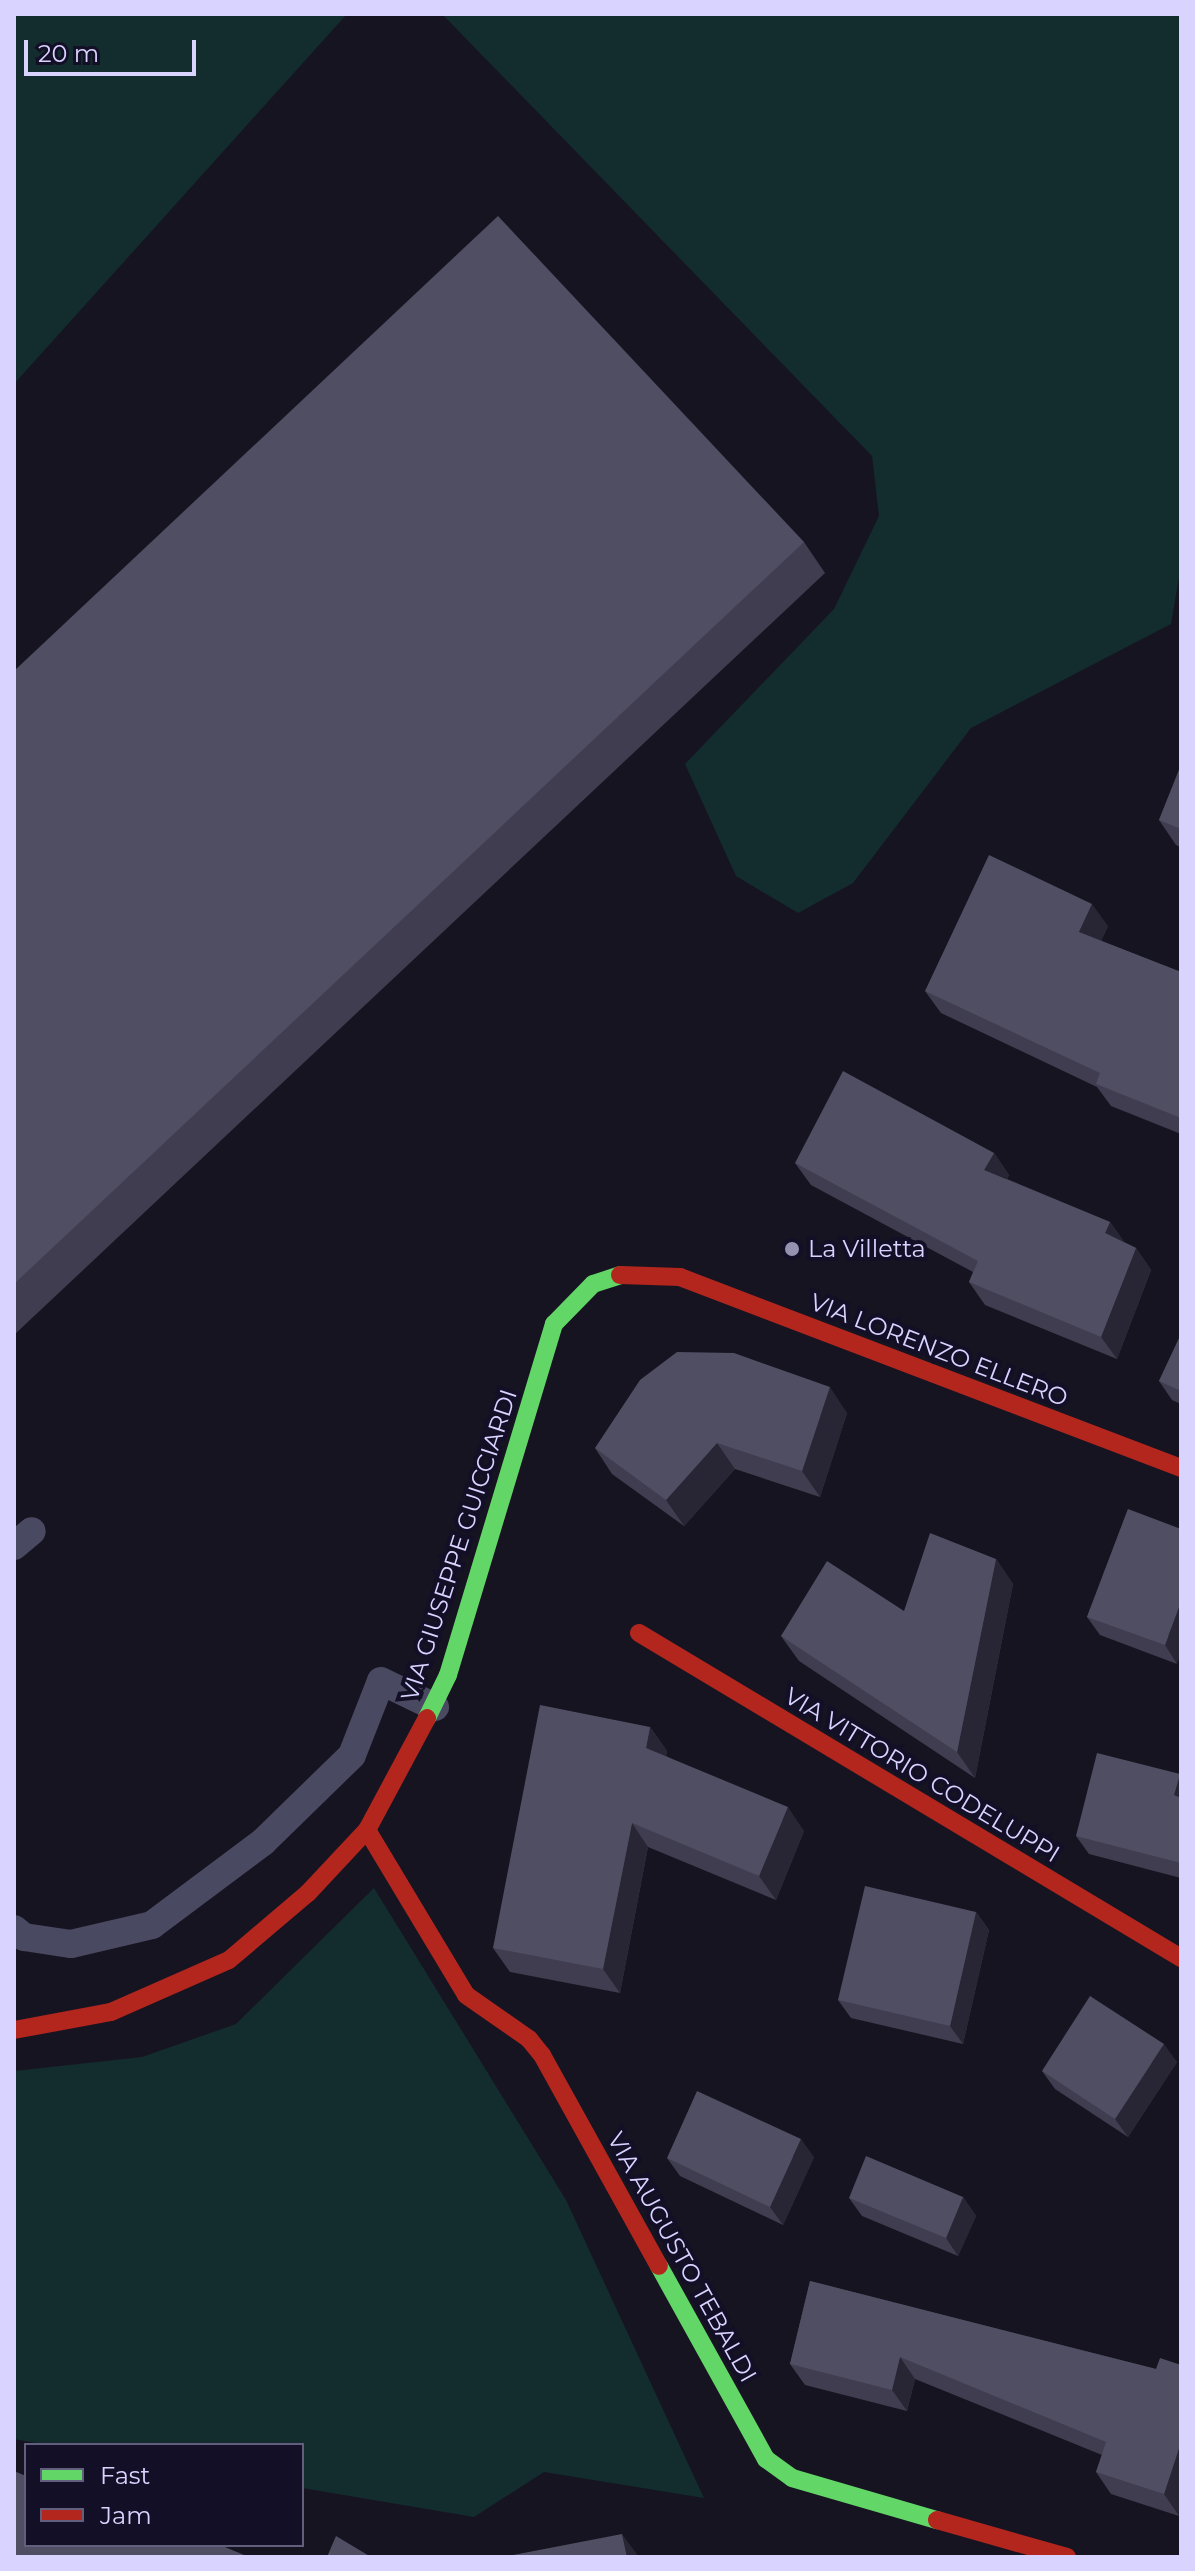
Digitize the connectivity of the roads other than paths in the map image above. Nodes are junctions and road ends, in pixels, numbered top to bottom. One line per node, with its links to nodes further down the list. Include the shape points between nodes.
1 (680, 1277): 2 (street, VIA LORENZO ELLERO); 4 (street, VIA GIUSEPPE GUICCIARDI, via 620,1275 593,1284 554,1324)
2 (1181, 1468)
3 (639, 1633): 7 (street, VIA VITTORIO CODELUPPI)
4 (435, 1707): 5 (street, VIA GIUSEPPE GUICCIARDI); 6 (lane, via 381,1681 352,1755 263,1842 152,1925 71,1944 24,1937)
5 (367, 1830): 8 (street, VIA GIUSEPPE GUICCIARDI, via 308,1893 229,1960 111,2012); 9 (street, VIA AUGUSTO TEBALDI, via 466,1995 529,2039 542,2055 766,2459 792,2478)
6 (14, 1929)
7 (1181, 1958)
8 (14, 2030)
9 (1067, 2557)

